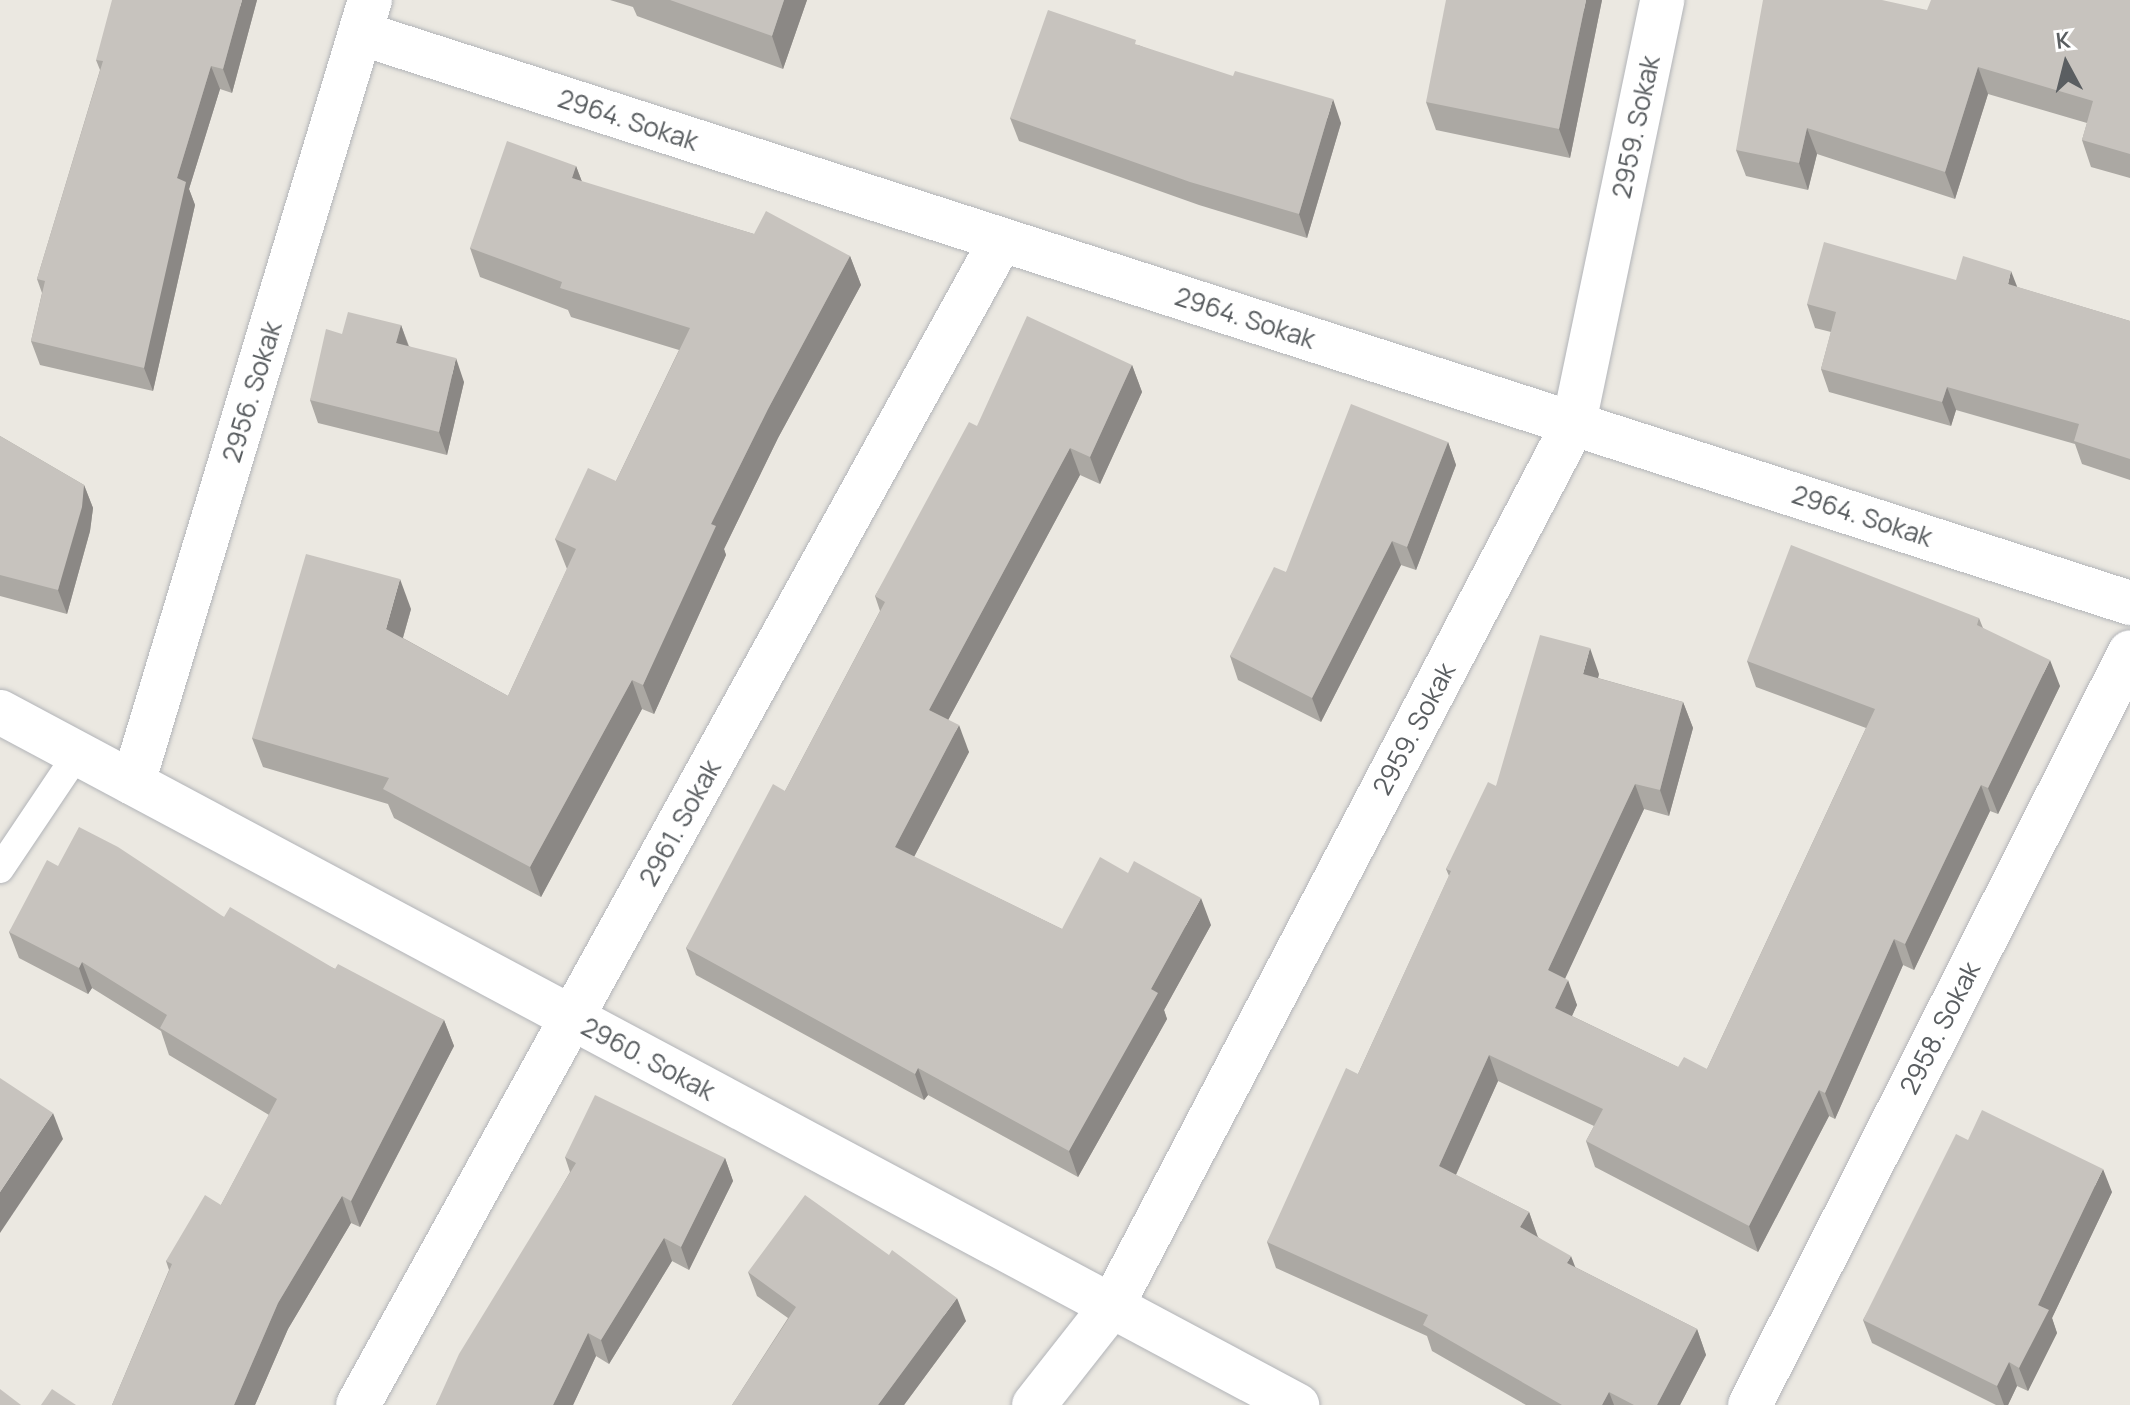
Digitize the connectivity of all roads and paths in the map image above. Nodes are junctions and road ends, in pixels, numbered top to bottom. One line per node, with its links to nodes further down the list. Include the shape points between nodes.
1 (1662, 0): 4 (street, 2959. Sokak)
2 (365, 17): 3 (street, 2964. Sokak); 9 (street, 2956. Sokak)
3 (1001, 240): 4 (street, 2964. Sokak); 11 (street, 2961. Sokak)
4 (1574, 423): 5 (street, 2964. Sokak); 12 (street, 2959. Sokak)
5 (2130, 603)
6 (2130, 652): 16 (street, 2958. Sokak)
7 (0, 712): 8 (street, 2960. Sokak)
8 (78, 753): 9 (street, 2960. Sokak); 10 (lane)
9 (133, 783): 11 (street, 2960. Sokak)
10 (0, 869)
11 (572, 1018): 12 (street, 2960. Sokak); 13 (street, 2961. Sokak)
12 (1112, 1306): 14 (street, 2959. Sokak); 15 (street, 2960. Sokak)
13 (358, 1405)
14 (1034, 1405)
15 (1297, 1405)
16 (1750, 1405)

